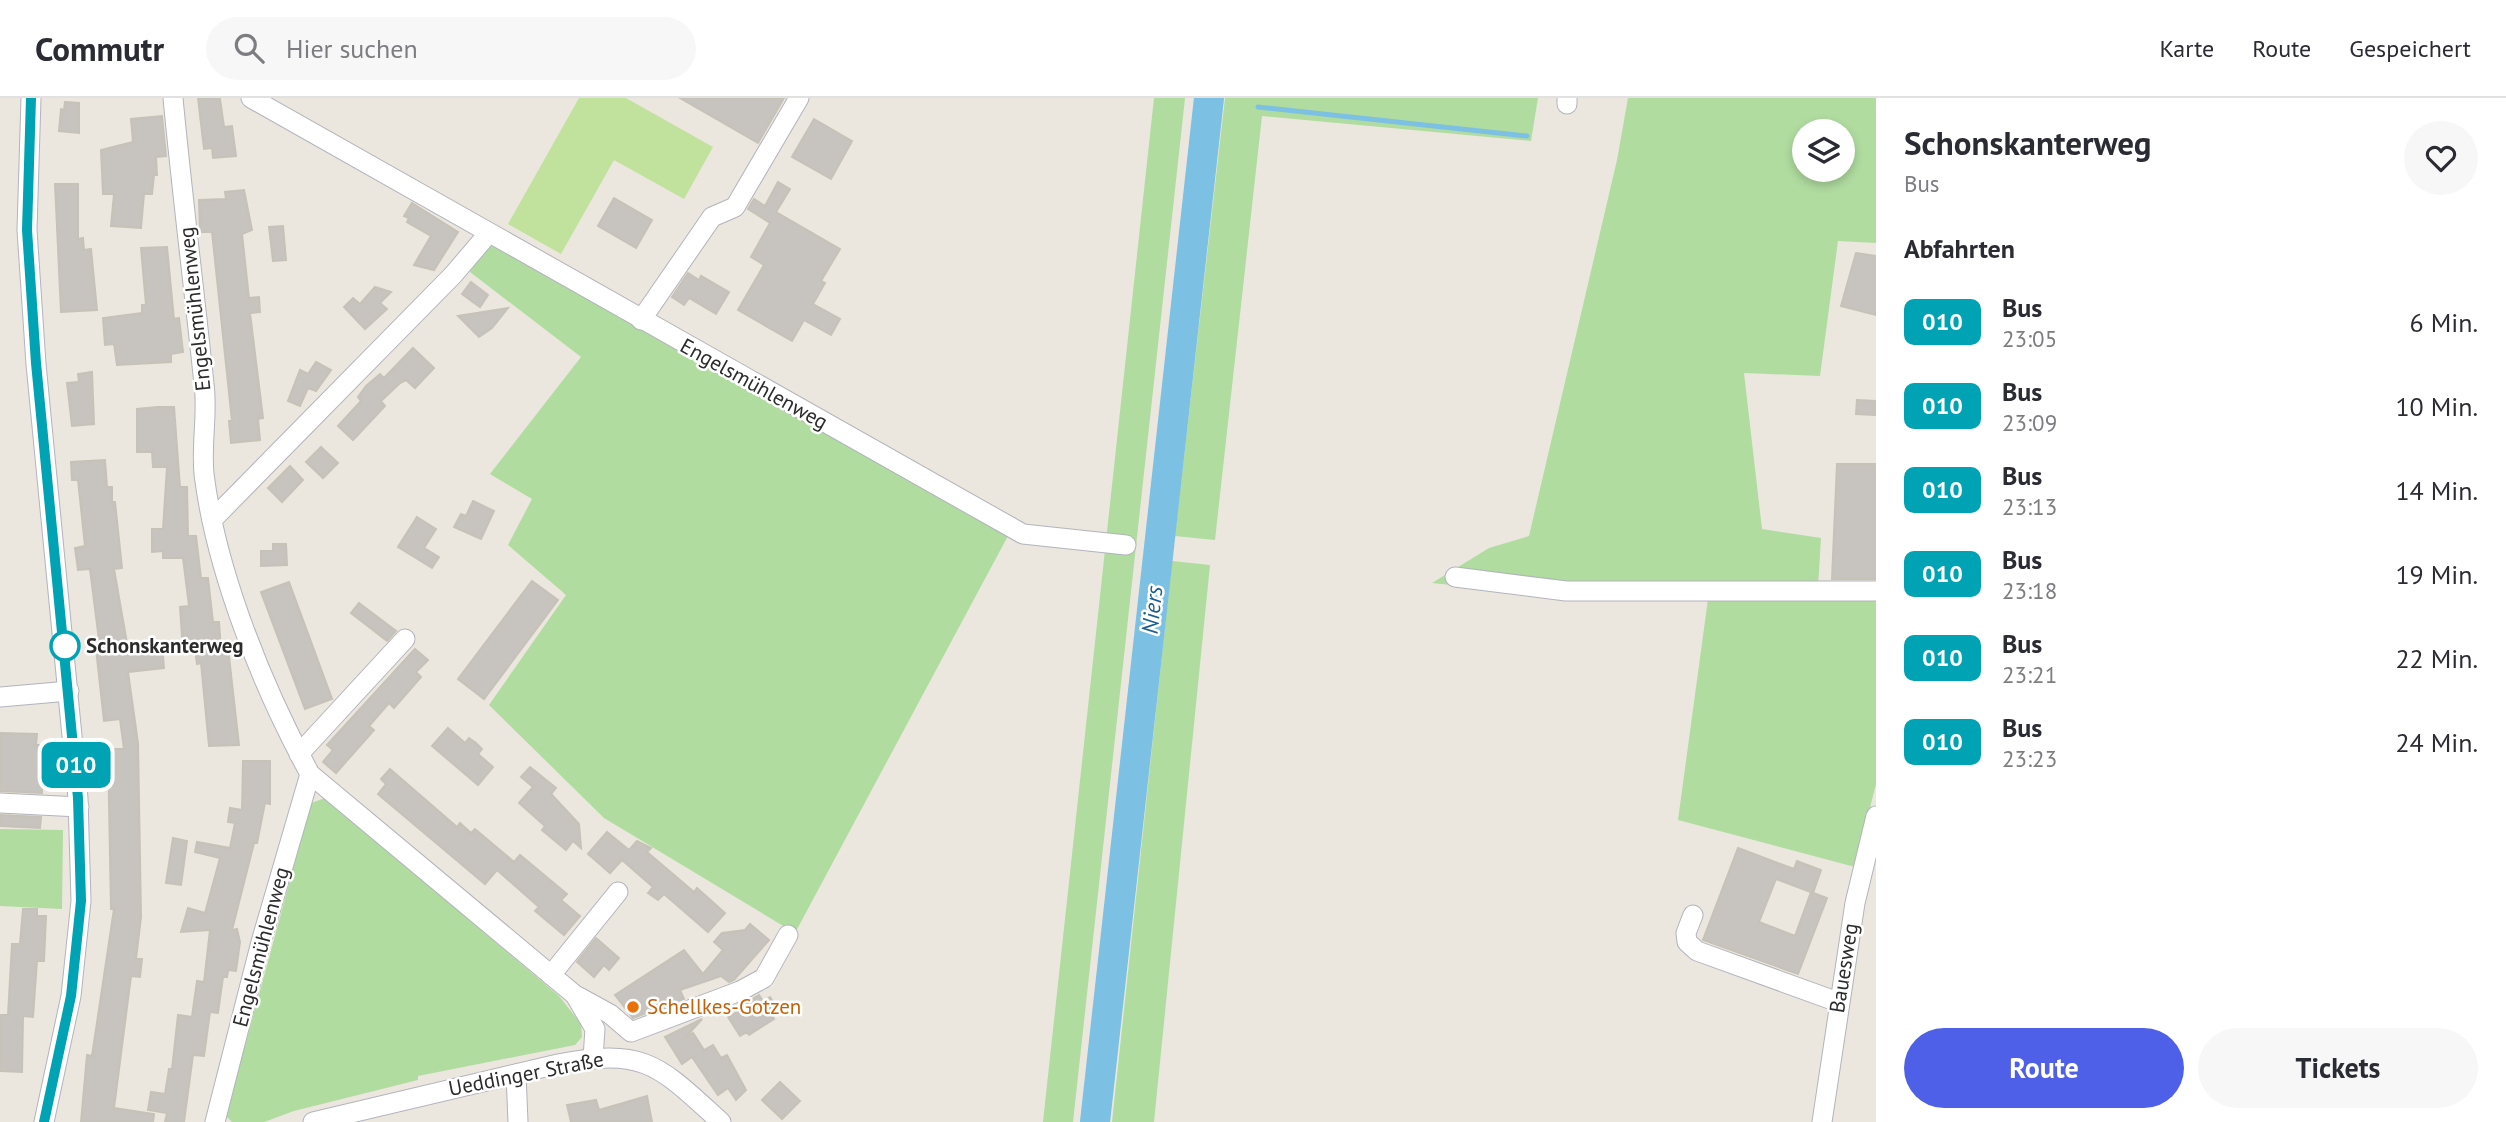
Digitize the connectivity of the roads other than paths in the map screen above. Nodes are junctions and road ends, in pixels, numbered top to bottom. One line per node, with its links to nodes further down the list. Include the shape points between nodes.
1 (31, 98): 12 (street, via 28,242)
2 (173, 98): 7 (street, Engelsmühlenweg, via 205,387 204,472)
3 (251, 98): 5 (street, Engelsmühlenweg)
4 (799, 98): 6 (street, via 735,207 712,217)
5 (488, 234): 6 (street, Engelsmühlenweg); 7 (street)
6 (641, 320): 8 (street, Engelsmühlenweg, via 1023,534)
7 (212, 520): 14 (street, Engelsmühlenweg, via 231,591)
8 (1126, 545)
9 (1455, 577): 10 (street, via 1566,592)
10 (1876, 592)
11 (405, 639): 14 (street)
12 (69, 691): 13 (street); 17 (street)
13 (0, 697)
14 (299, 754): 15 (street, Engelsmühlenweg)
15 (310, 774): 22 (street, Engelsmühlenweg); 28 (street, Engelsmühlenweg)
16 (0, 803): 17 (street)
17 (79, 807): 27 (street, via 81,901 71,996)
18 (1876, 816): 24 (street, Bauesweg, via 1855,903)
19 (618, 892): 22 (street)
20 (1693, 915): 24 (street, via 1687,942 1697,951)
21 (788, 935): 23 (street, Ueddinger Straße, via 764,978 631,1032)
22 (551, 975): 23 (street, Engelsmühlenweg)
23 (575, 995): 25 (street, Engelsmühlenweg, via 595,1029)
24 (1839, 1002): 32 (street, Bauesweg)
25 (593, 1058): 26 (street, Ueddinger Straße); 31 (street, Ueddinger Straße, via 623,1057 651,1064)
26 (516, 1074): 29 (street, Ueddinger Straße); 30 (street)
27 (44, 1122)
28 (215, 1122)
29 (313, 1122)
30 (518, 1122)
31 (721, 1122)
32 (1822, 1122)

